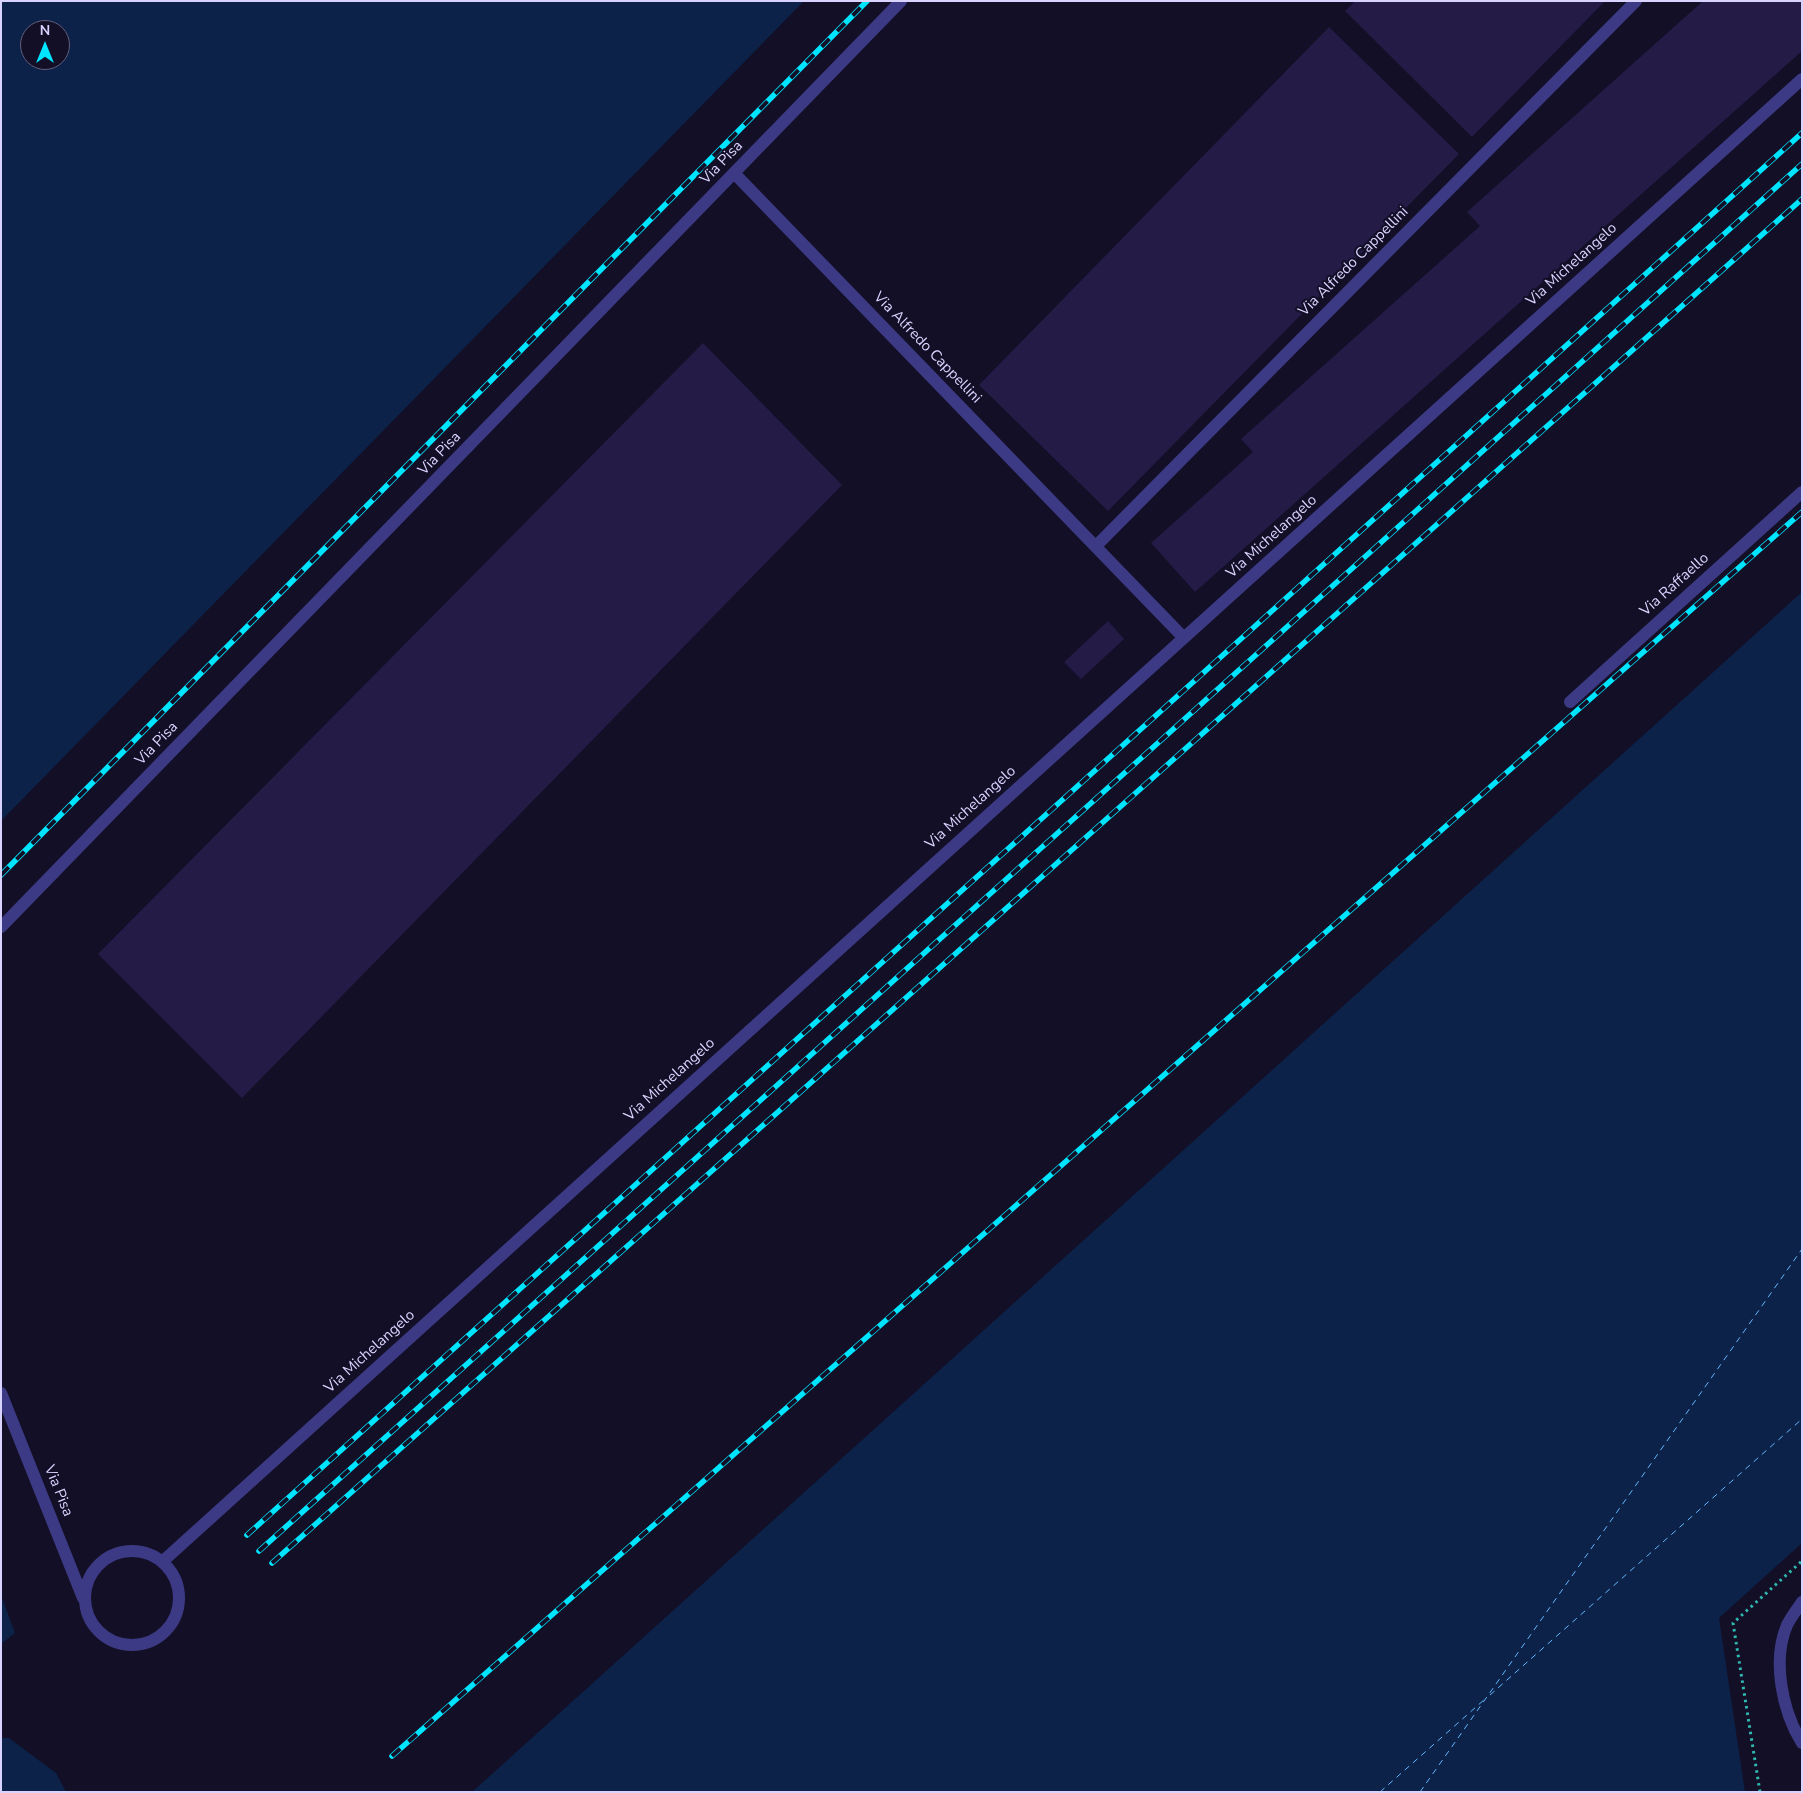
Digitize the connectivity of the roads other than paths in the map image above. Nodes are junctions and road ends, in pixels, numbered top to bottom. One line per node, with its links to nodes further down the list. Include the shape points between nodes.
1 (901, 1): 4 (lane, Via Pisa)
2 (1636, 1): 6 (lane, Via Alfredo Cappellini)
3 (1802, 79): 7 (lane, Via Michelangelo)
4 (734, 173): 6 (lane, Via Alfredo Cappellini); 9 (lane, Via Pisa)
5 (1802, 492): 8 (lane, Via Raffaello)
6 (1096, 546): 7 (lane, Via Alfredo Cappellini)
7 (1184, 638): 11 (lane, Via Michelangelo)
8 (1570, 702)
9 (1, 927)
10 (1, 1393): 12 (lane, Via Pisa)
11 (162, 1562): 12 (lane, via 148,1553 125,1551 110,1556 94,1569 86,1584); 12 (lane, via 178,1587 179,1603 169,1627 157,1638 131,1646 114,1642 94,1626)
12 (84, 1600)
13 (1802, 1602): 14 (lane, via 1787,1625 1778,1667 1795,1733)
14 (1802, 1743)

